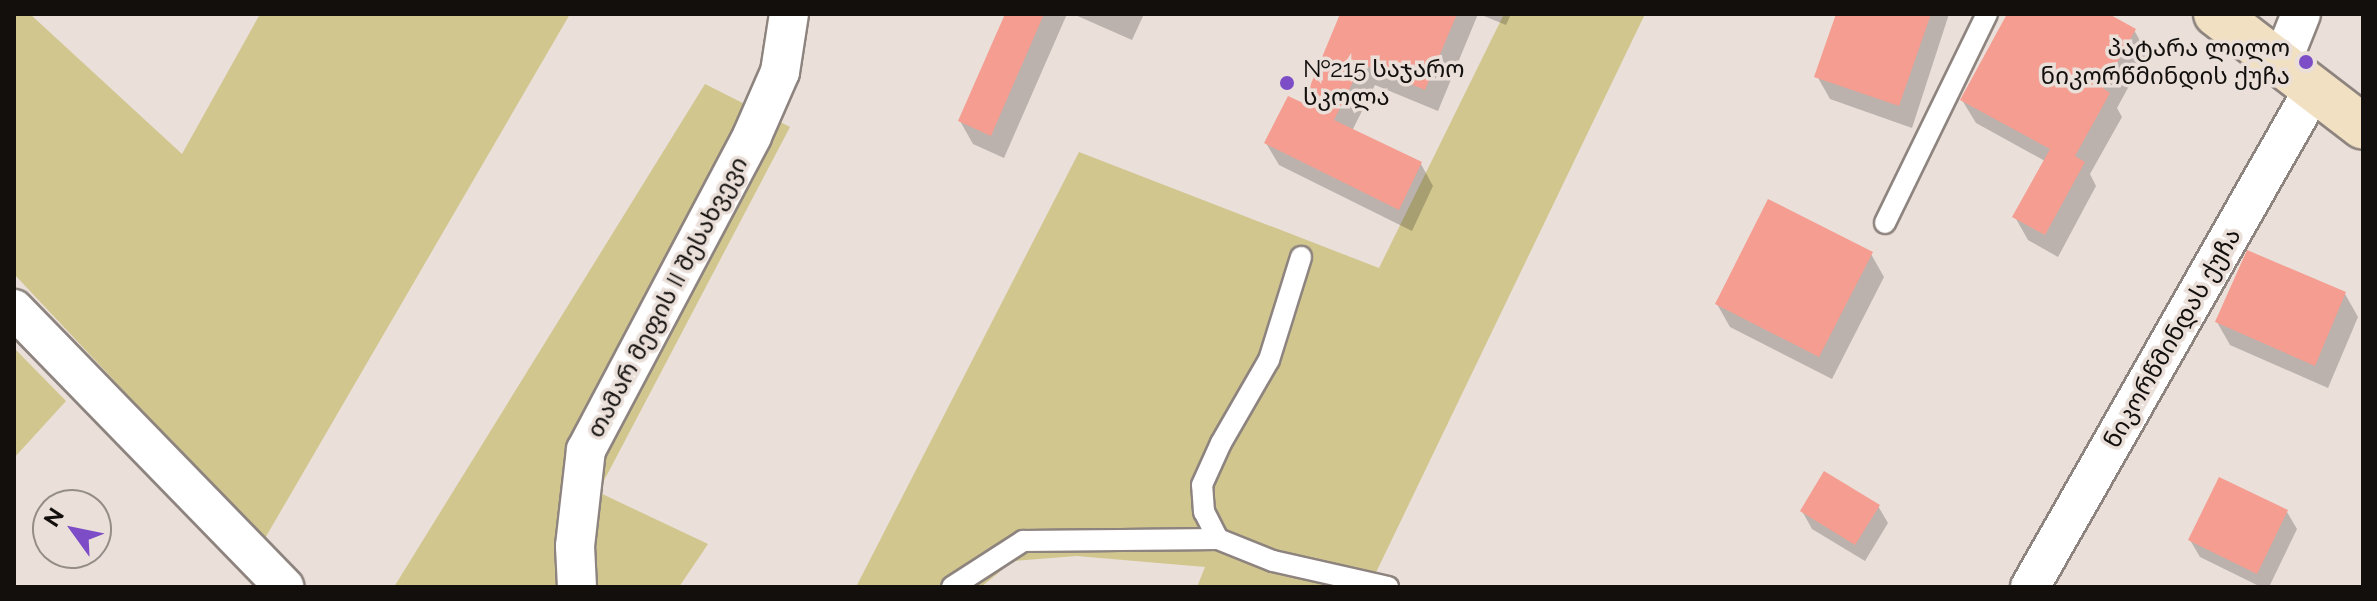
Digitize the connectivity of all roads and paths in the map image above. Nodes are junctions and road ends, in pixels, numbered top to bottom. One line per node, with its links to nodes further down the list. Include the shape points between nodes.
1 (789, 14): 12 (street, თამარ მეფის II შესახვევი, via 780,72 752,136 586,450 575,546)
2 (1987, 14): 7 (lane)
3 (2216, 14): 5 (street)
4 (2301, 14): 5 (street, ნიკორწმინდას ქუჩა)
5 (2297, 77): 6 (street); 15 (street, ნიკორწმინდას ქუჩა)
6 (2363, 127)
7 (1885, 223)
8 (1301, 257): 10 (lane, via 1269,360 1202,485 1204,512)
9 (14, 309): 11 (street)
10 (1218, 539): 13 (lane, via 1023,541); 14 (lane, via 1273,561)
11 (284, 587)
12 (577, 587)
13 (952, 587)
14 (1388, 587)
15 (2030, 587)

